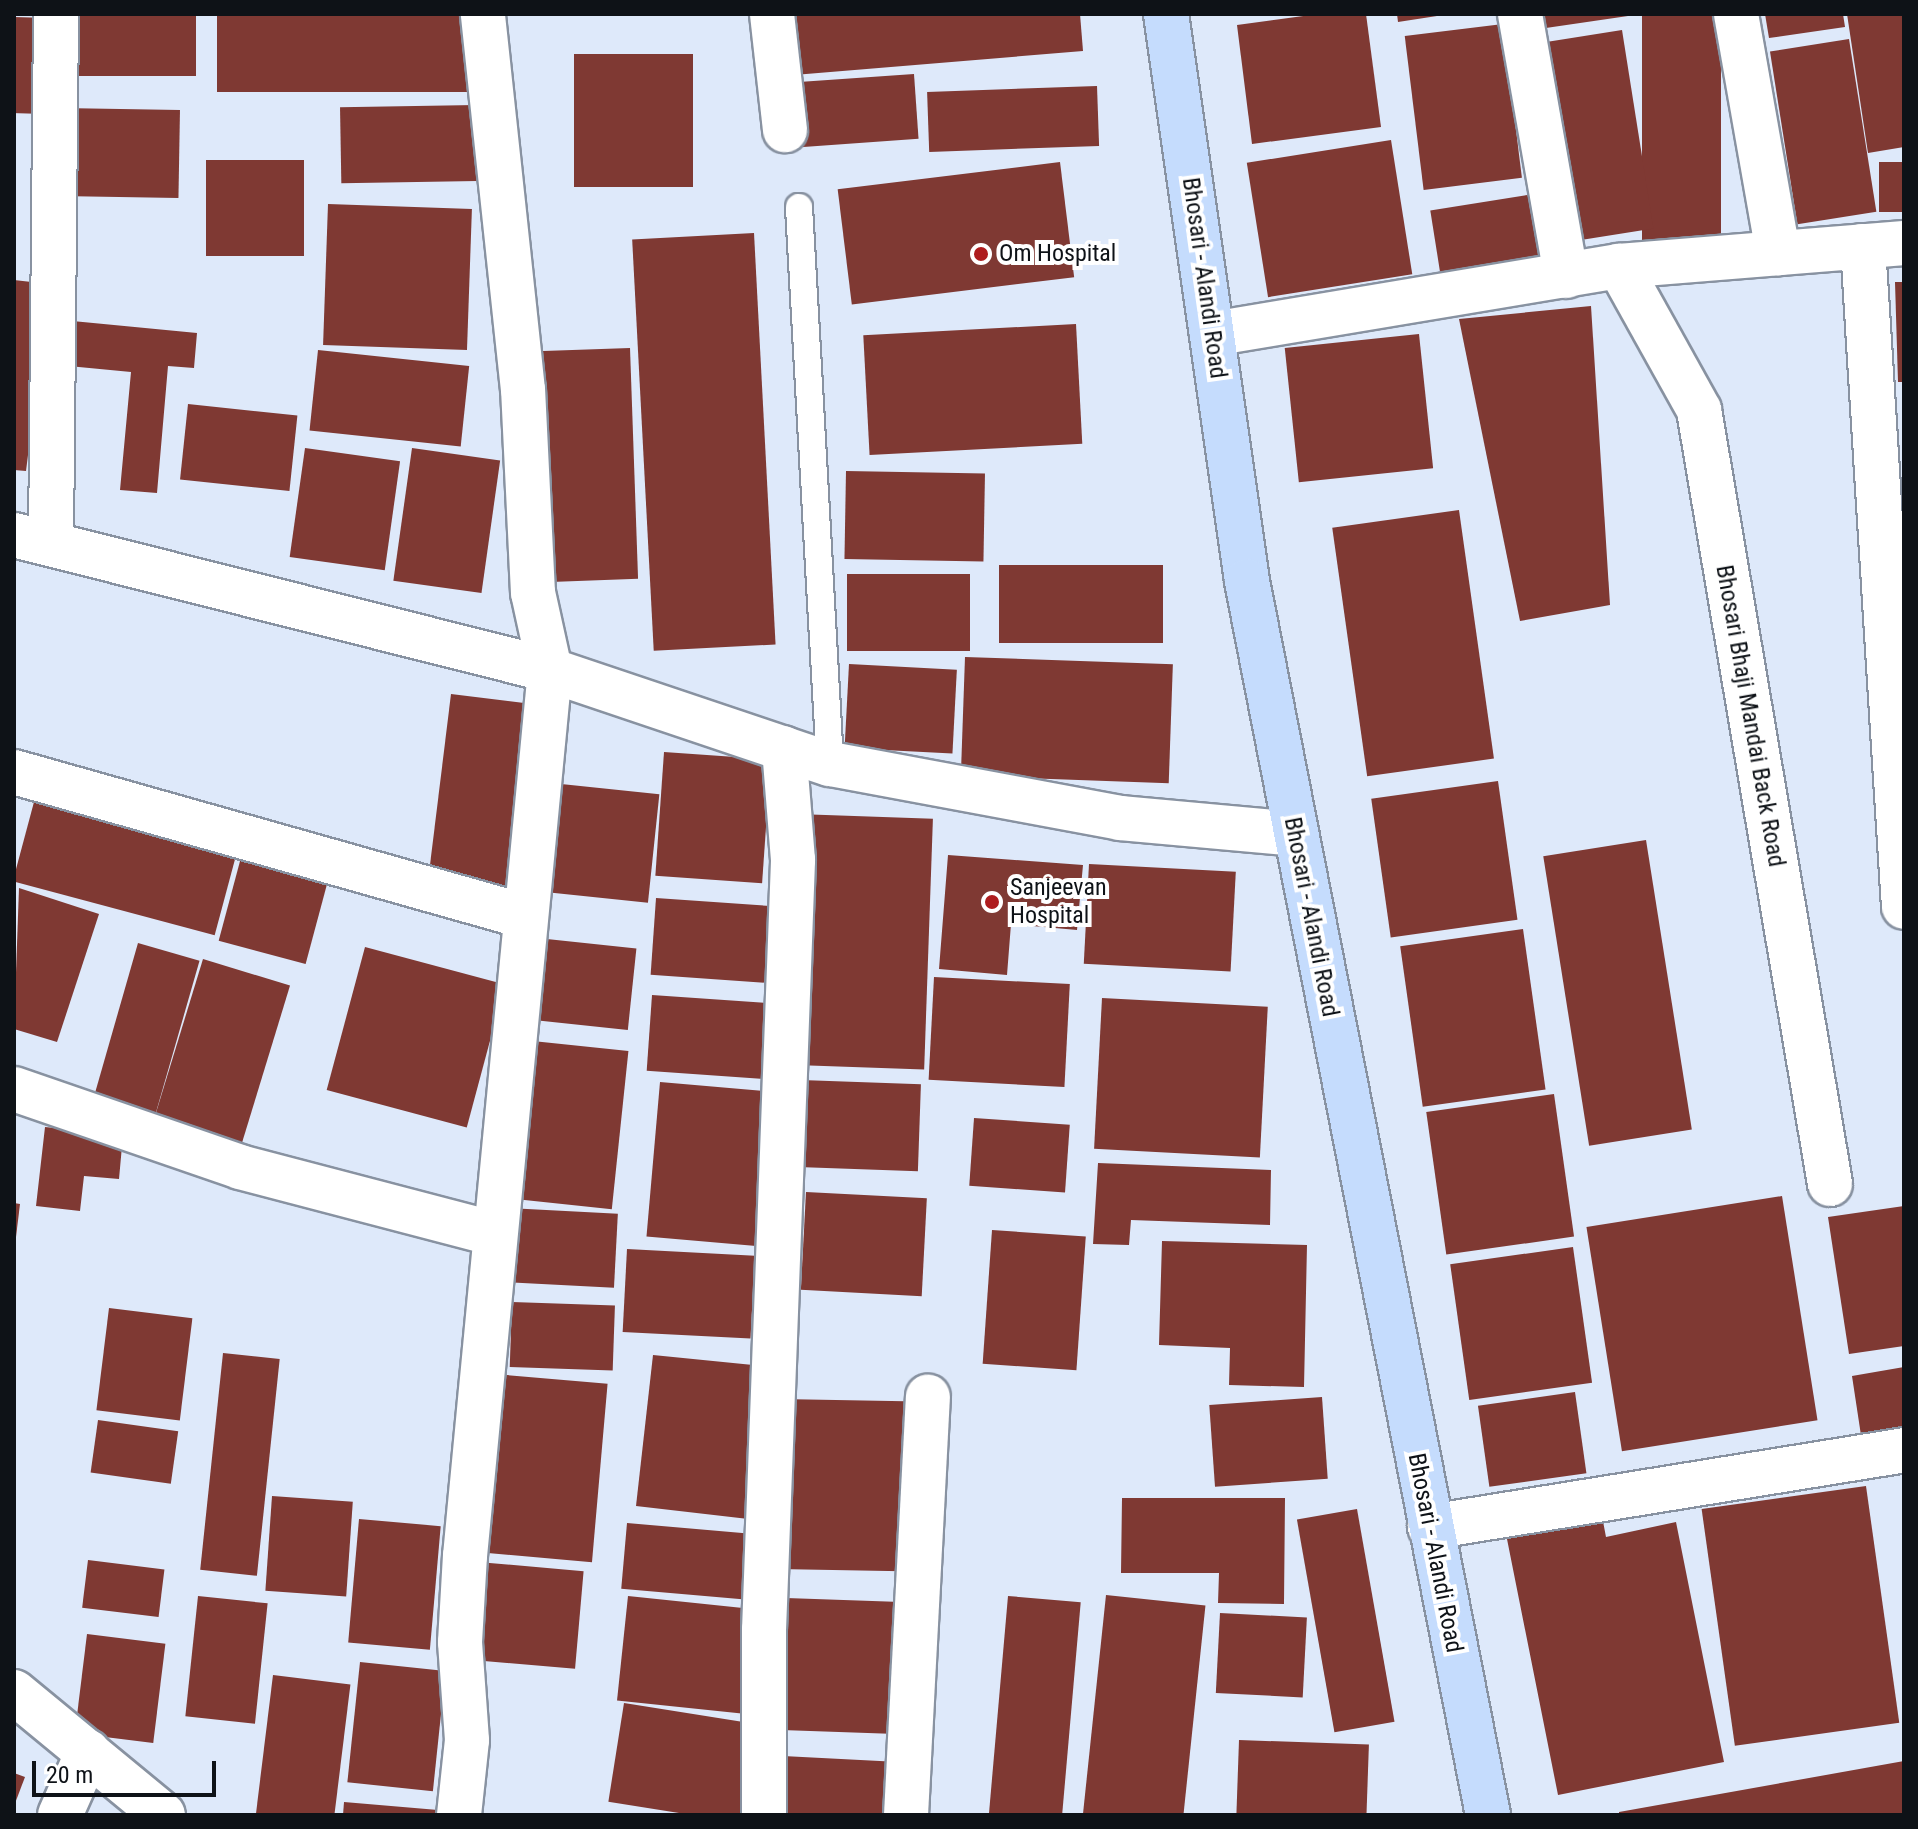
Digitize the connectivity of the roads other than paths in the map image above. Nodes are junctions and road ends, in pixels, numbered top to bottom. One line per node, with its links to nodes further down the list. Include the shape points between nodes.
1 (56, 14): 14 (street)
2 (483, 14): 15 (street, via 523,390 533,593)
3 (772, 14): 7 (street)
4 (1166, 14): 13 (main road, Bhosari - Alandi Road)
5 (1520, 14): 12 (street)
6 (1736, 14): 10 (street)
7 (785, 130)
8 (799, 207): 17 (lane)
9 (1883, 245): 10 (street); 20 (street)
10 (1778, 253): 11 (street)
11 (1619, 266): 12 (street); 23 (street, Bhosari Bhaji Mandai Back Road, via 1699,410)
12 (1566, 276): 13 (street)
13 (1212, 334): 19 (main road, Bhosari - Alandi Road, via 1247,581)
14 (32, 539): 15 (street)
15 (550, 670): 16 (street); 21 (street)
16 (784, 748): 17 (street); 33 (street, via 793,860 764,1630)
17 (830, 764): 19 (street, via 1120,818)
18 (14, 772): 21 (street)
19 (1295, 834): 27 (main road, Bhosari - Alandi Road)
20 (1904, 907)
21 (524, 916): 24 (street)
22 (14, 1089): 24 (street, via 240,1167)
23 (1830, 1184)
24 (491, 1233): 32 (street, via 462,1599 467,1740)
25 (928, 1397): 34 (street)
26 (1904, 1450): 27 (street)
27 (1430, 1527): 35 (main road, Bhosari - Alandi Road)
28 (14, 1692): 29 (street)
29 (88, 1752): 30 (street); 31 (street)
30 (60, 1815)
31 (163, 1815)
32 (459, 1815)
33 (764, 1815)
34 (906, 1815)
35 (1488, 1815)

